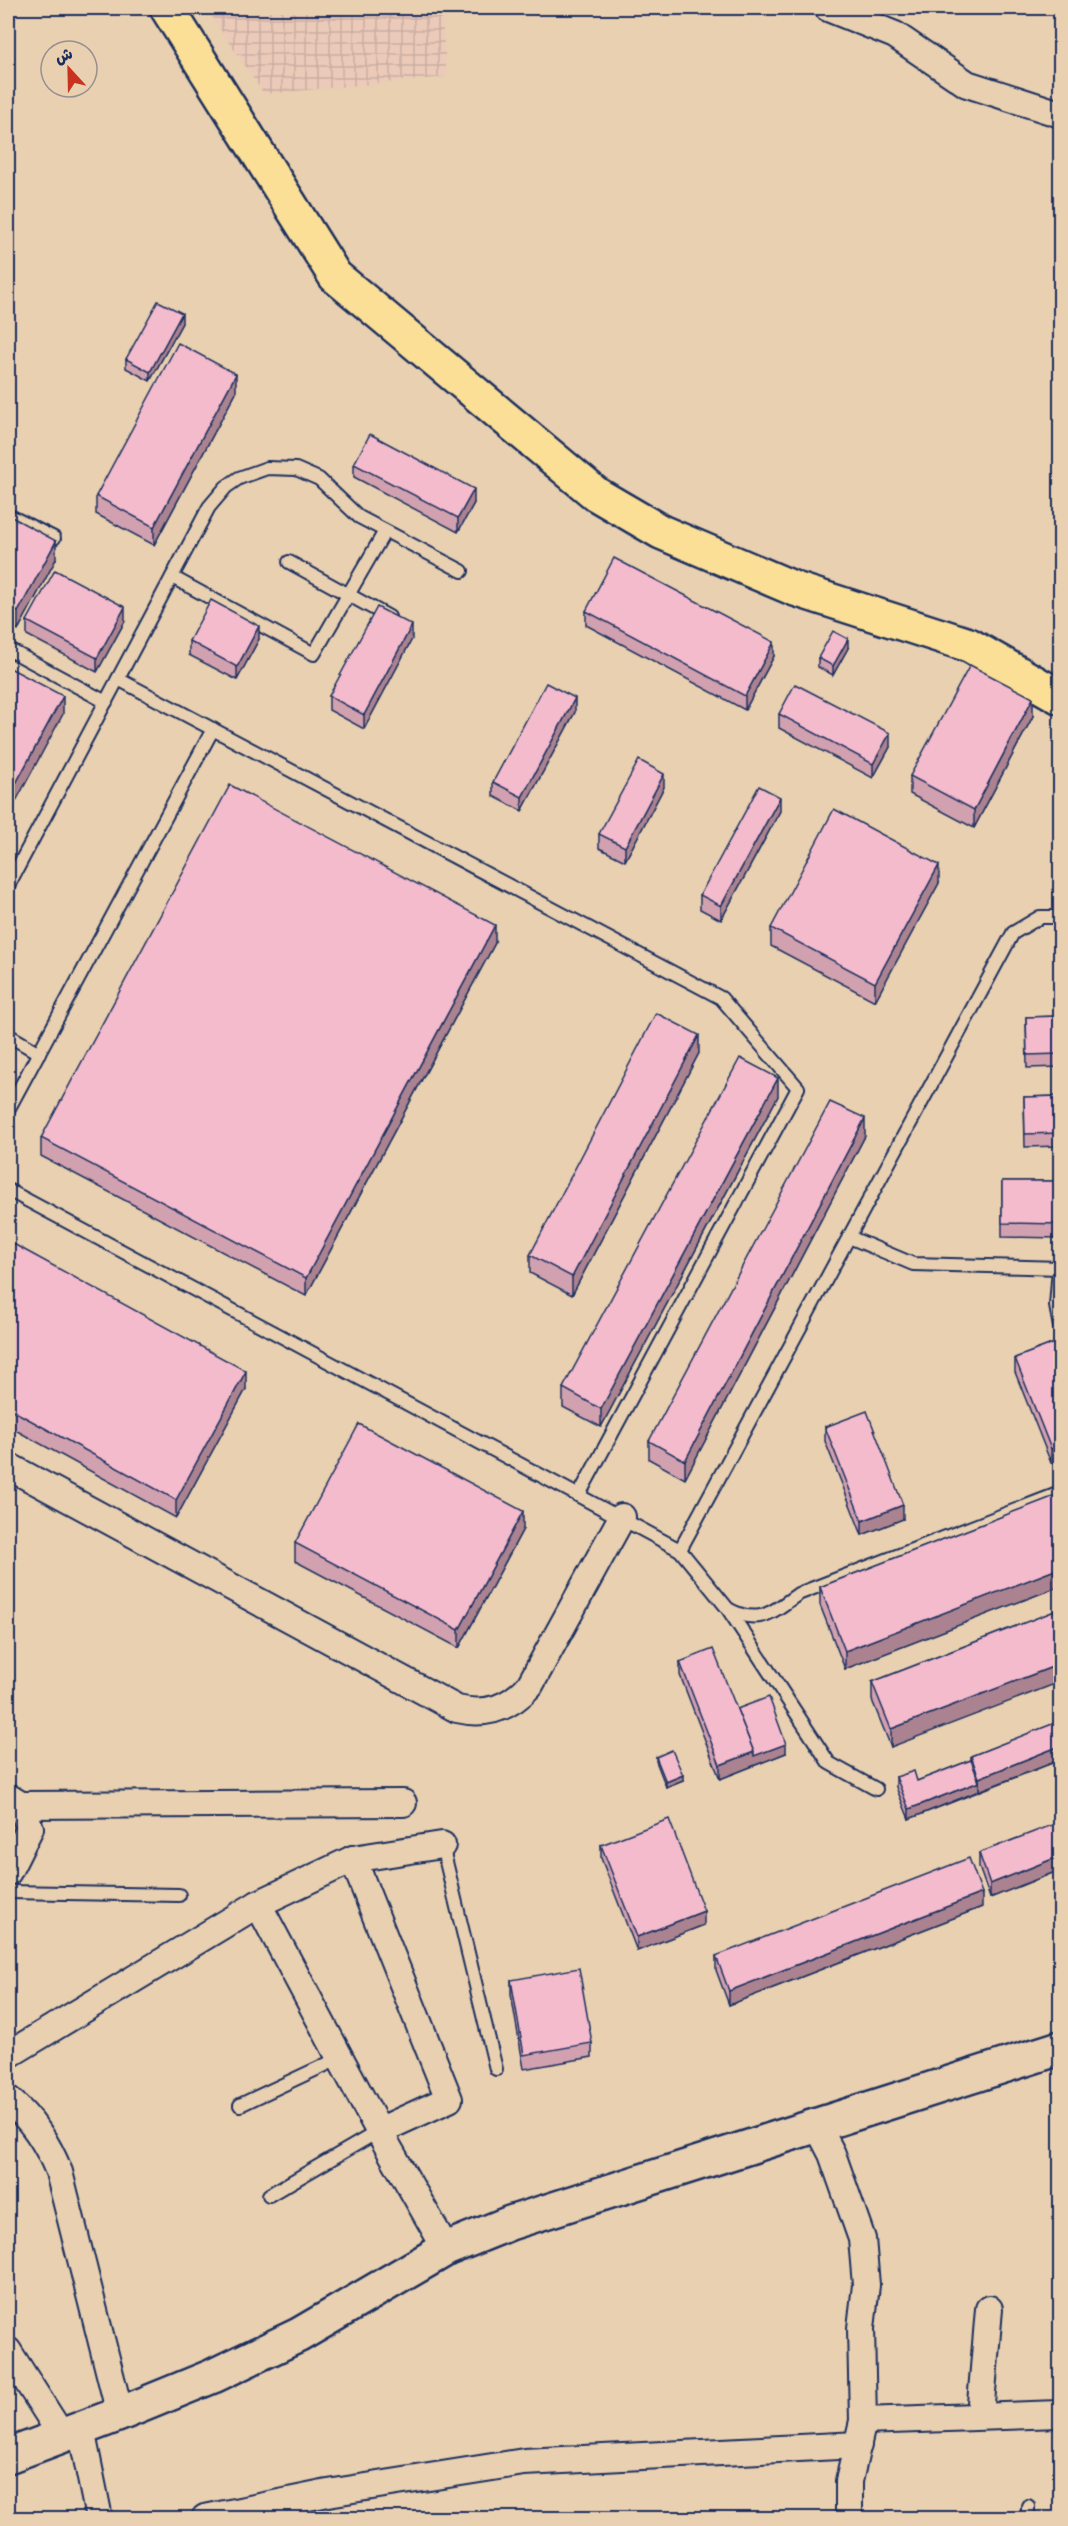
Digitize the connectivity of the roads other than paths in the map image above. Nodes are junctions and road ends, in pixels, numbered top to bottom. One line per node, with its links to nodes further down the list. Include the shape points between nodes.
1 (167, 8): 14 (main road, via 335,276 596,494 662,532 795,589 969,645)
2 (828, 8): 3 (street, via 896,35 967,84)
3 (1060, 114)
4 (8, 515): 6 (lane)
5 (385, 531): 8 (lane); 9 (lane, via 359,518 319,479 296,469 267,468 226,487 209,507); 10 (lane)
6 (54, 538)
7 (289, 562): 10 (lane)
8 (462, 571)
9 (172, 577): 10 (lane, via 314,654); 13 (lane)
10 (348, 595): 11 (lane)
11 (395, 620)
12 (8, 649): 15 (lane)
13 (118, 679): 15 (lane); 16 (lane)
14 (1060, 696)
15 (106, 702): 17 (lane)
16 (213, 729): 20 (lane); 28 (lane, via 721,998 798,1088)
17 (8, 886)
18 (1060, 917): 23 (lane, via 1040,917 1013,933)
19 (8, 1035): 20 (lane)
20 (39, 1053): 21 (lane)
21 (8, 1110)
22 (8, 1190): 28 (lane)
23 (849, 1237): 24 (lane, via 913,1264); 30 (lane)
24 (1060, 1268): 25 (lane, via 1056,1306)
25 (1060, 1327)
26 (8, 1466): 29 (street, via 457,1709 469,1712 505,1707 530,1685)
27 (1060, 1493): 31 (lane, via 798,1594 758,1618)
28 (579, 1495): 29 (lane)
29 (622, 1517): 30 (lane)
30 (680, 1550): 31 (lane)
31 (728, 1610): 32 (lane, via 829,1763)
32 (876, 1789)
33 (14, 1801): 34 (street); 37 (street, via 30,1828)
34 (403, 1803)
35 (442, 1845): 36 (street); 44 (lane)
36 (353, 1859): 40 (street); 48 (street, via 449,2099)
37 (8, 1872)
38 (8, 1892): 39 (lane)
39 (179, 1895)
40 (258, 1904): 42 (street); 43 (street)
41 (1060, 2048): 47 (main road)
42 (8, 2055)
43 (340, 2058): 46 (lane); 48 (street)
44 (496, 2069)
45 (8, 2099): 53 (street, via 38,2129 59,2172)
46 (240, 2105)
47 (818, 2127): 50 (main road, via 510,2223); 57 (street, via 832,2154 862,2239 866,2285 861,2328)
48 (379, 2131): 49 (lane); 50 (street)
49 (269, 2195)
50 (446, 2250): 53 (main road, via 299,2336)
51 (989, 2309): 55 (street)
52 (8, 2351): 56 (street)
53 (120, 2414): 56 (main road)
54 (1060, 2414): 55 (street)
55 (980, 2415): 57 (street)
56 (72, 2433): 58 (main road); 59 (street)
57 (861, 2433): 60 (street, via 524,2462 328,2493); 61 (street, via 849,2481)
58 (8, 2456)
59 (99, 2518)
60 (205, 2518)
61 (849, 2518)

